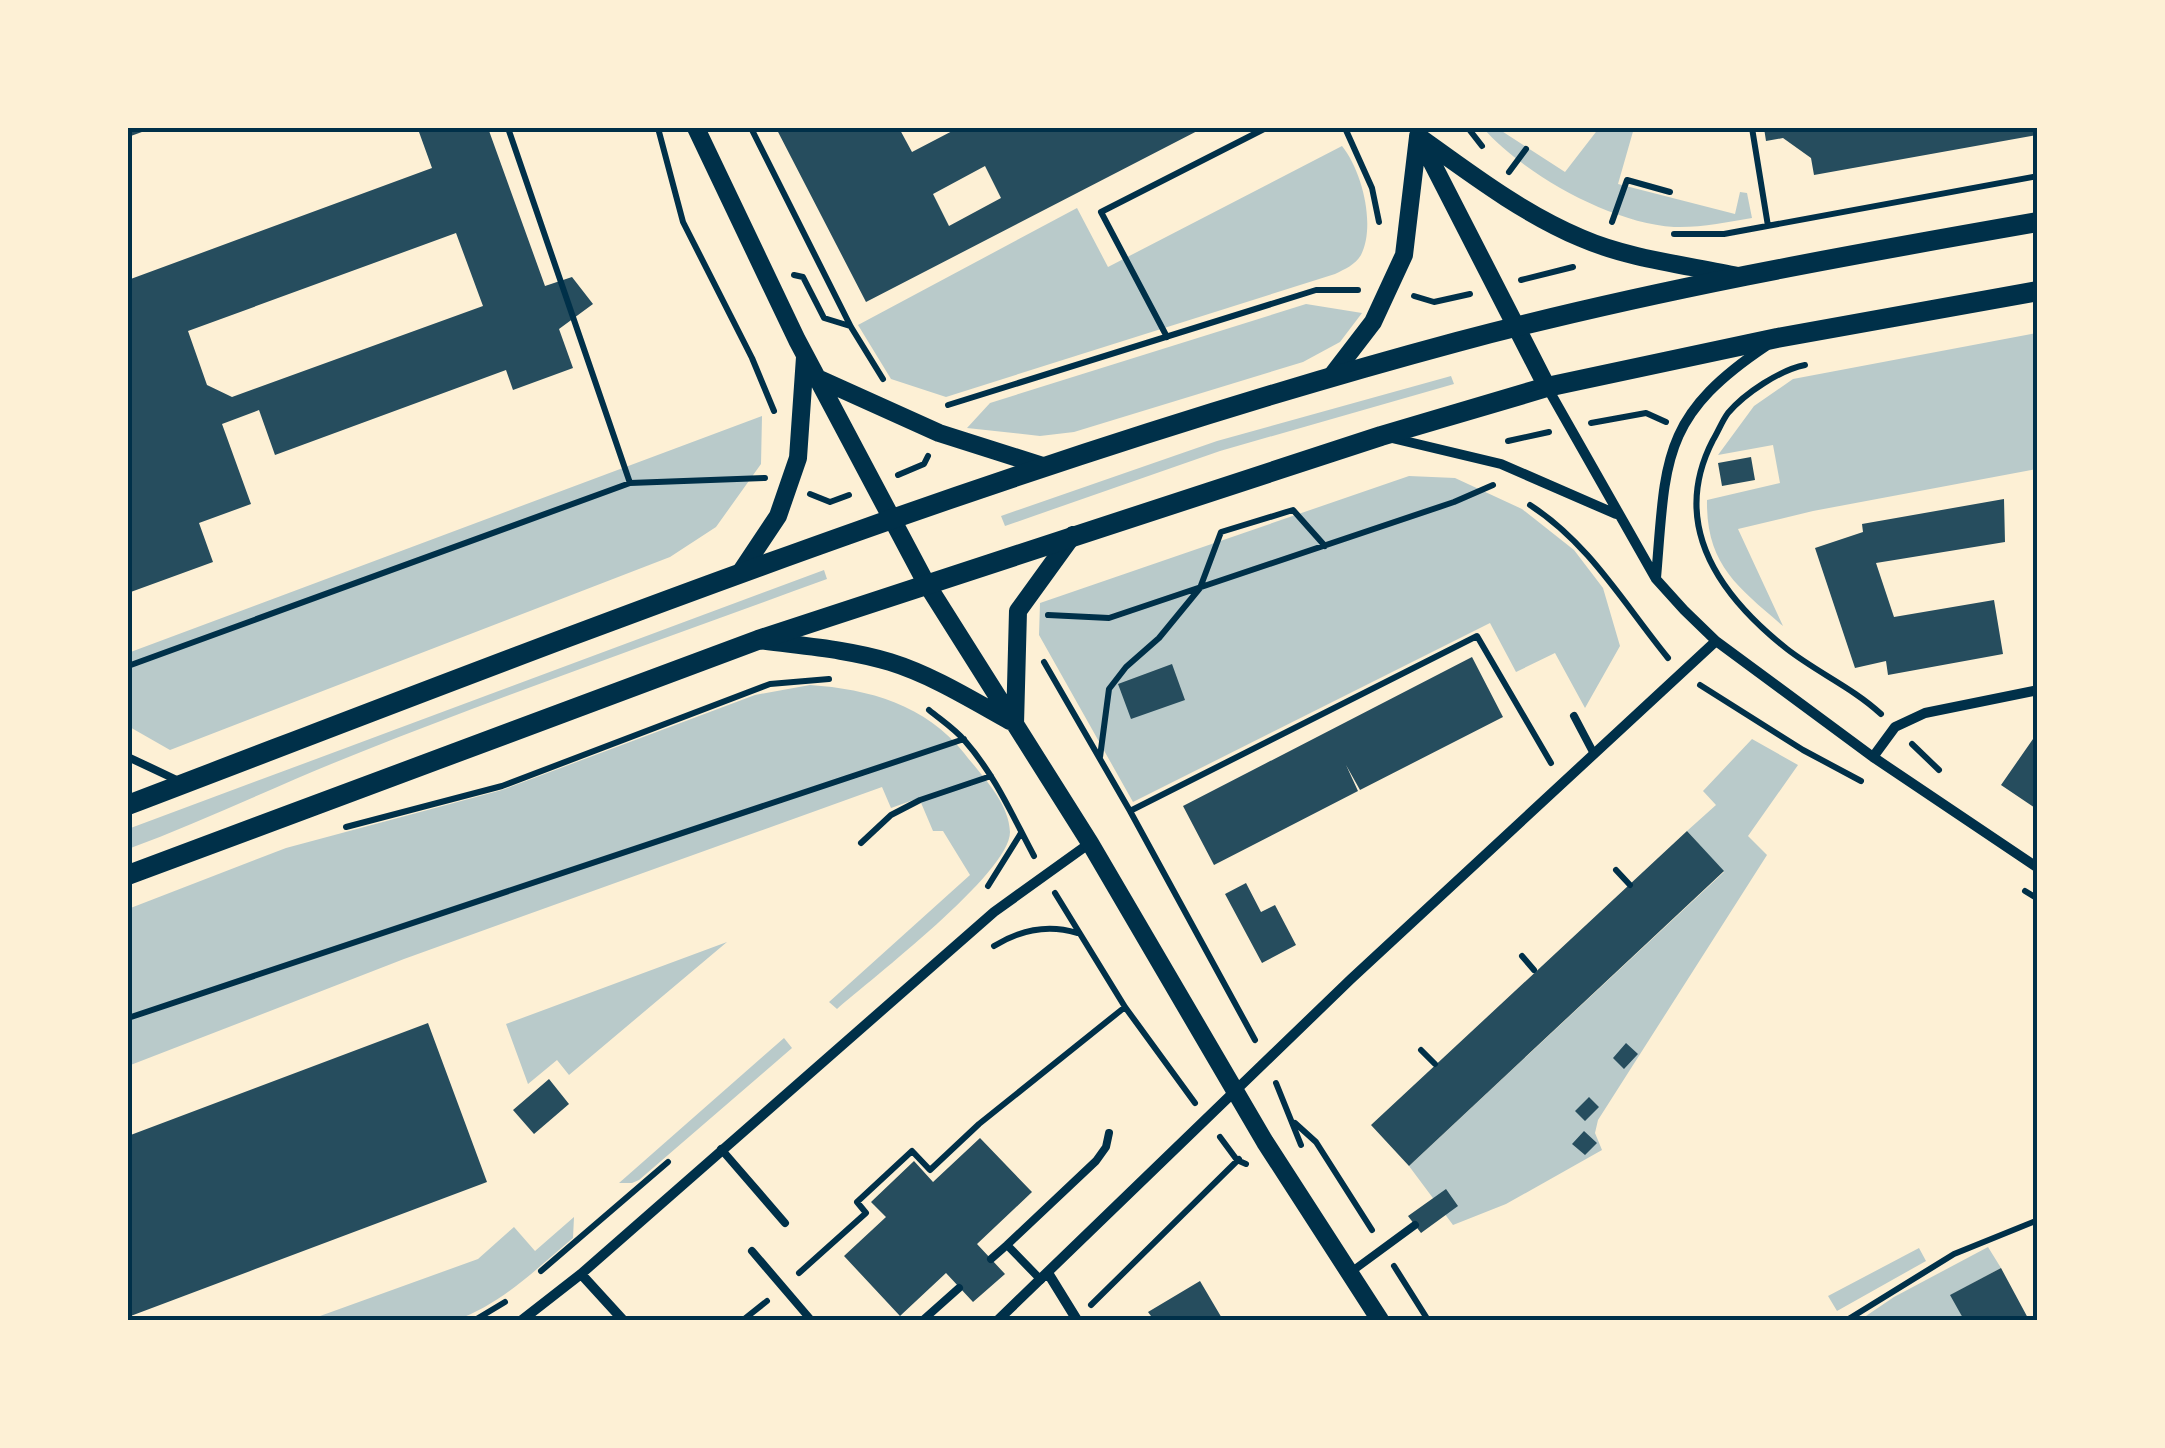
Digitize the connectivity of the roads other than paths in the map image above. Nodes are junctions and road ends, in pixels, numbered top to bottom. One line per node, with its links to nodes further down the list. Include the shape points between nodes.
1 (704, 130): 8 (street)
2 (1416, 132): 4 (street, via 1516,205 1582,239); 6 (street); 10 (street, via 1404,255 1373,322)
3 (2038, 222): 4 (main road)
4 (1739, 276): 6 (main road)
5 (2038, 291): 7 (main road)
6 (1514, 327): 10 (main road); 11 (street)
7 (1777, 338): 11 (main road); 18 (street, via 1724,374 1680,430 1666,465)
8 (805, 356): 9 (street); 17 (street, via 798,458 778,516)
9 (817, 378): 13 (street, via 938,433); 15 (street)
10 (1330, 378): 13 (main road)
11 (1547, 387): 12 (main road); 14 (street)
12 (1381, 436): 14 (street, via 1501,464); 16 (main road)
13 (1043, 466): 15 (main road)
14 (1616, 514): 18 (street)
15 (890, 518): 17 (main road); 19 (street)
16 (1073, 535): 19 (main road); 24 (street, via 1018,611)
17 (740, 572): 28 (main road)
18 (1656, 579): 21 (street)
19 (926, 583): 20 (main road); 24 (street)
20 (758, 640): 24 (street, via 892,663); 32 (main road)
21 (1716, 641): 25 (street); 27 (street)
22 (2038, 690): 27 (street, via 1925,713 1895,728)
23 (1574, 716): 25 (lane)
24 (1015, 724): 30 (street)
25 (1593, 752): 33 (street)
26 (128, 756): 28 (lane)
27 (1873, 757): 31 (street)
28 (185, 784): 29 (main road)
29 (128, 806)
30 (1090, 842): 33 (street); 35 (street, via 994,912)
31 (2038, 868)
32 (128, 874)
33 (1235, 1091): 41 (street); 43 (street)
34 (1110, 1134): 38 (lane, via 1096,1161)
35 (720, 1149): 36 (lane); 42 (street)
36 (785, 1223)
37 (1415, 1224): 41 (lane)
38 (1007, 1245): 40 (lane); 43 (lane)
39 (752, 1251): 47 (lane)
40 (990, 1259)
41 (1351, 1272): 51 (street)
42 (581, 1274): 45 (street); 46 (street)
43 (1045, 1276): 49 (street); 50 (street)
44 (959, 1288): 48 (lane)
45 (524, 1320)
46 (623, 1320)
47 (811, 1320)
48 (924, 1320)
49 (998, 1320)
50 (1077, 1320)
51 (1380, 1320)

